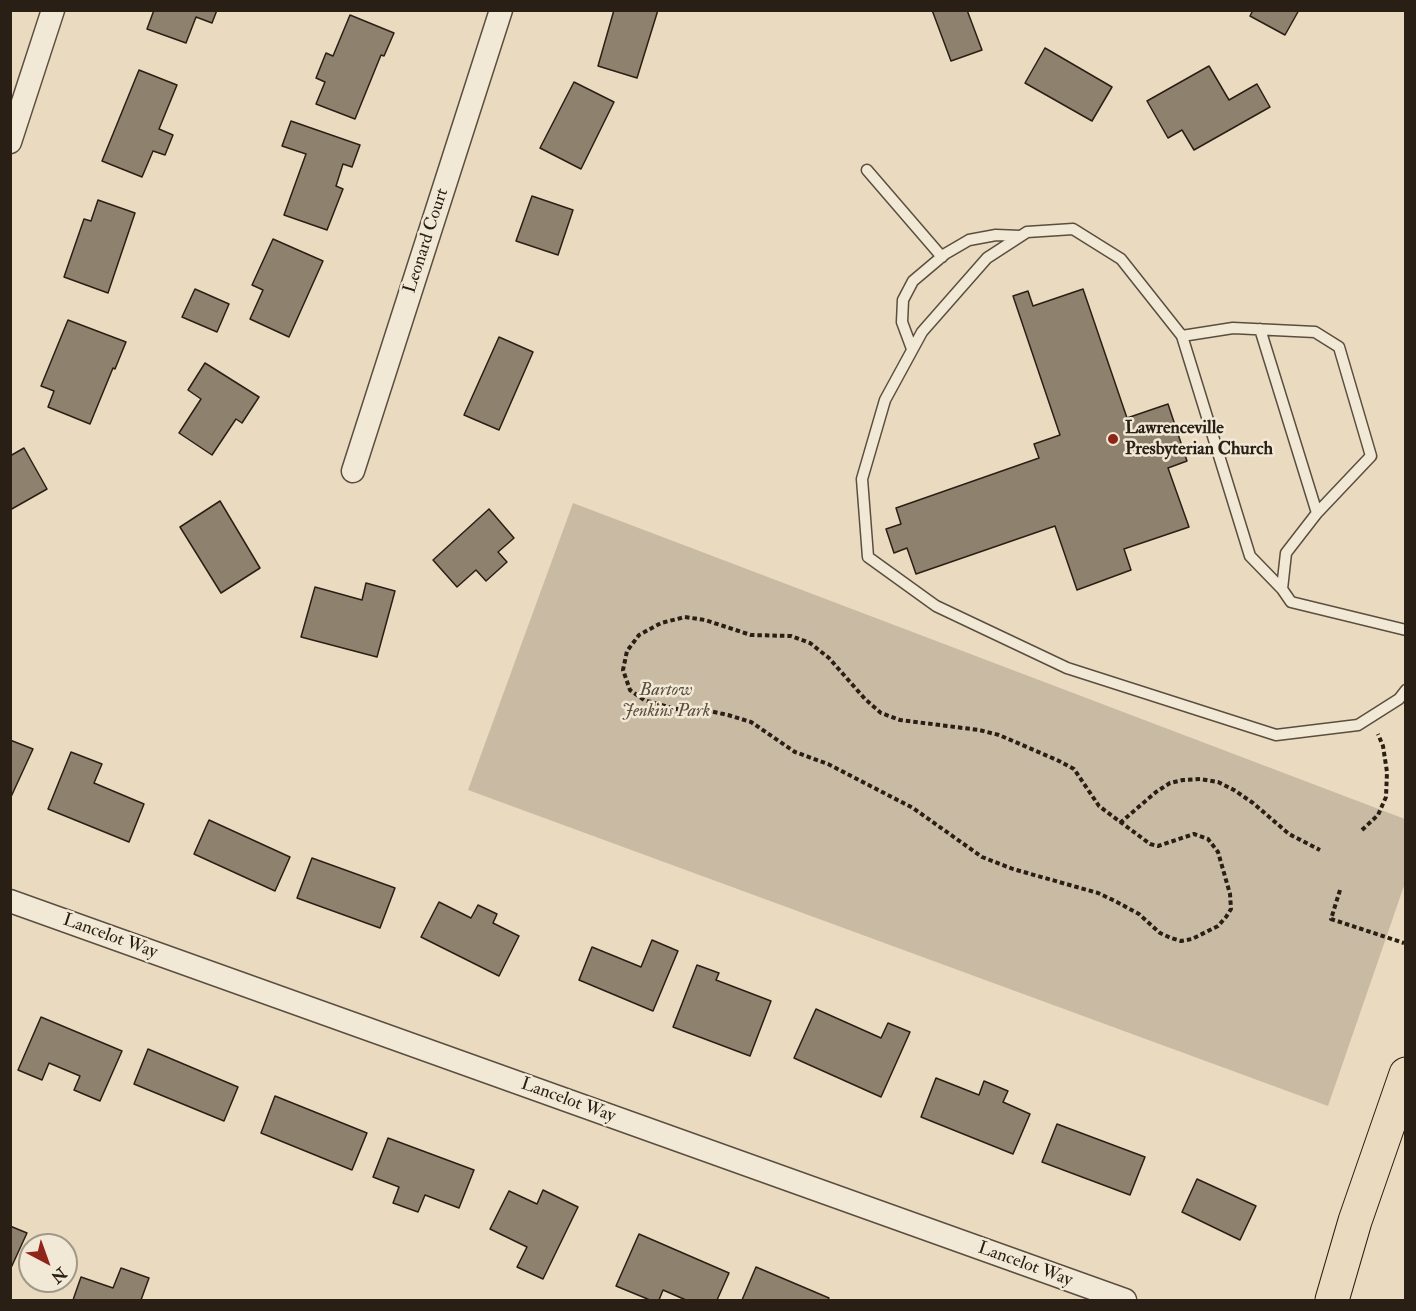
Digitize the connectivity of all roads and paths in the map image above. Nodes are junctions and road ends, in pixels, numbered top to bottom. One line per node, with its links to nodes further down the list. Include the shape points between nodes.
1 (53, 10): 3 (street)
2 (501, 10): 10 (street, Leonard Court)
3 (10, 142)
4 (867, 170): 6 (lane)
5 (1020, 237): 6 (lane, via 996,235 969,240); 8 (lane, via 1027,232 1073,229 1083,235 1121,259); 9 (lane, via 987,258 921,332)
6 (942, 257): 9 (lane, via 913,281 903,300 902,322)
7 (1260, 329): 8 (lane, via 1233,327); 11 (lane); 11 (lane, via 1315,332 1339,347 1371,456)
8 (1182, 336): 12 (lane, via 1250,556)
9 (912, 349): 15 (lane, via 885,400 862,479 868,557 936,606 1067,668 1276,735 1358,725)
10 (353, 471)
11 (1317, 513): 12 (lane, via 1286,554)
12 (1282, 589): 13 (lane, via 1291,602)
13 (1406, 630)
14 (1406, 690): 15 (lane)
15 (1371, 717): 17 (path, via 1388,772 1386,797 1378,815)
16 (1120, 824): 16 (path, via 1158,846 1194,834 1208,839 1218,852 1230,894 1231,909 1218,926 1192,939 1170,938 1139,914 1098,893 982,857 913,808 828,764 795,753 751,722 644,700 630,690 623,670 627,651 639,635 661,623 685,617 751,635 791,636 810,643 829,658 881,712 900,720 999,735 1057,759 1074,769 1099,806); 18 (path, via 1170,783 1200,779 1234,790 1289,834)
17 (1362, 830)
18 (1320, 850)
19 (1340, 890): 21 (path, via 1331,919)
20 (10, 901): 23 (street, Lancelot Way)
21 (1404, 943)
22 (1406, 1074): 24 (main road)
23 (1125, 1300)
24 (1332, 1300)

